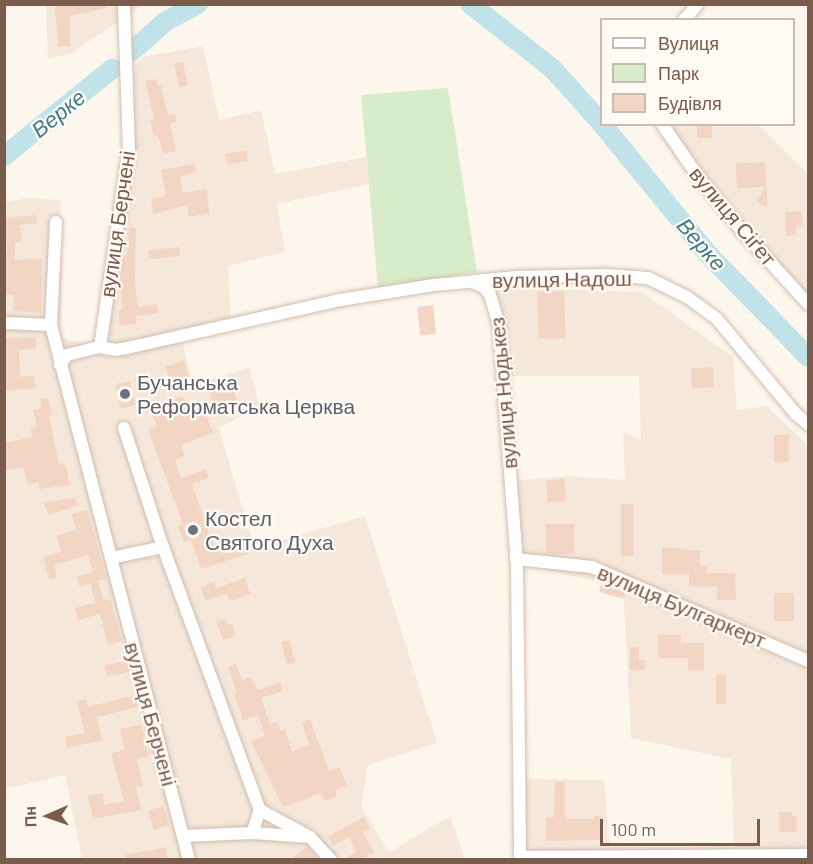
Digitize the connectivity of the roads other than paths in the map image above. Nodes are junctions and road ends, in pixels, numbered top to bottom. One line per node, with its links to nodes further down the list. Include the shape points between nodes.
1 (124, 4): 10 (street, вулиця Берчені, via 129,149)
2 (698, 4): 3 (street)
3 (686, 18)
4 (663, 126): 7 (street, вулиця Сіґет, via 741,230)
5 (56, 222): 9 (street, вулиця Берчені)
6 (471, 282): 10 (street, via 340,300 121,349); 12 (street, вулиця Надош, via 605,275 648,278 687,297 717,319); 16 (street, вулиця Нодькез, via 484,287 490,295 499,325)
7 (808, 304)
8 (4, 323): 9 (street)
9 (51, 325): 11 (street, вулиця Берчені)
10 (100, 347): 11 (street, via 67,355)
11 (60, 365): 15 (street, вулиця Берчені)
12 (808, 424)
13 (124, 428): 14 (street)
14 (163, 546): 15 (street); 18 (street)
15 (111, 558): 20 (street, вулиця Берчені)
16 (516, 559): 17 (street, вулиця Булгаркерт, via 592,567); 23 (street, вулиця Нодькез)
17 (808, 661)
18 (260, 810): 19 (street); 21 (street)
19 (252, 833): 20 (street); 21 (street)
20 (183, 836): 24 (street, вулиця Берчені)
21 (310, 837): 25 (street)
22 (808, 855): 23 (street)
23 (520, 858)
24 (189, 860)
25 (331, 860)

